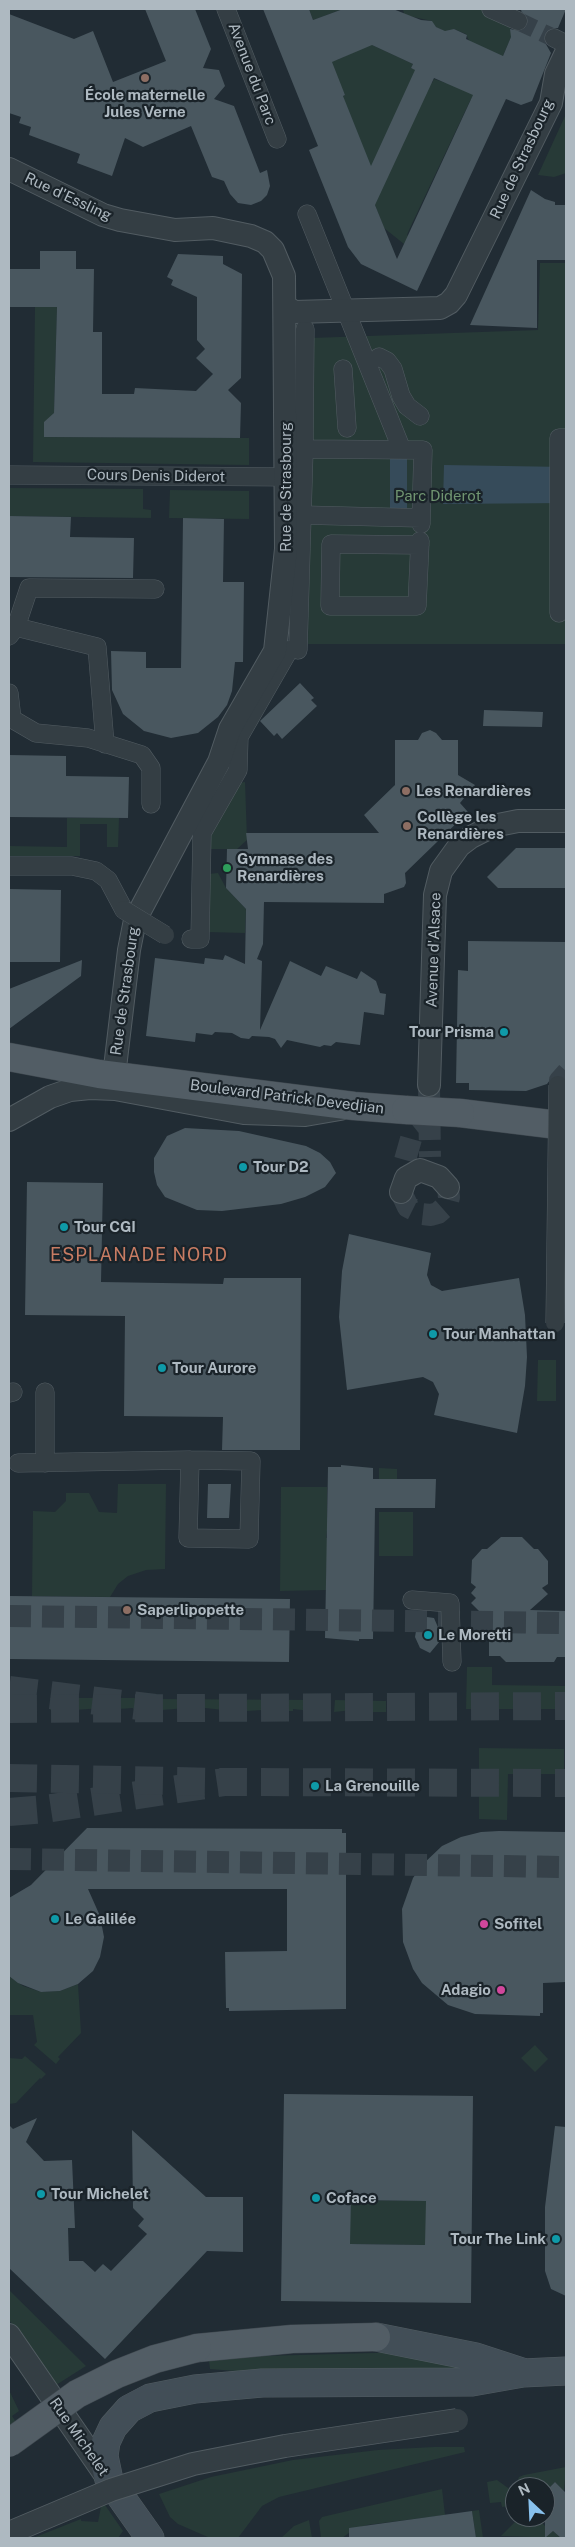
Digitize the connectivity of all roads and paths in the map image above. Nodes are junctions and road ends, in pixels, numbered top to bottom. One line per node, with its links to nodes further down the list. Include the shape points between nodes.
1 (227, 9): 5 (street, Avenue du Parc)
2 (491, 9): 3 (street)
3 (518, 21)
4 (562, 45): 9 (street, Rue de Strasbourg, via 551,103 456,295 440,308)
5 (277, 139)
6 (9, 169): 8 (street, Rue d'Essling, via 103,215 120,220 175,230 213,228 265,242 278,259 284,276)
7 (307, 214): 9 (street)
8 (286, 306): 9 (street, Rue de Strasbourg, via 294,312); 22 (street, Rue de Strasbourg)
9 (346, 310): 14 (street)
10 (305, 329): 19 (street)
11 (379, 357): 13 (street)
12 (344, 369): 15 (street)
13 (393, 369): 14 (street); 16 (street, via 401,396)
14 (373, 379): 15 (street); 20 (street)
15 (345, 391): 17 (street)
16 (420, 416)
17 (347, 428)
18 (566, 438): 24 (street, via 559,438)
19 (304, 449): 20 (street); 22 (street)
20 (402, 450): 23 (street, via 423,450 421,521)
21 (9, 475): 22 (street, Cours Denis Diderot)
22 (295, 477): 23 (street); 29 (street, Rue de Strasbourg, via 286,549)
23 (302, 515): 29 (street)
24 (562, 522): 27 (street)
25 (420, 543): 25 (street, via 417,606 330,606 331,544)
26 (155, 589): 28 (street, via 29,588)
27 (559, 613)
28 (13, 631): 31 (street, via 97,647)
29 (293, 650): 36 (street, via 239,737 238,770 202,833 200,939); 38 (street, Rue de Strasbourg, via 230,729 219,762 135,920)
30 (9, 693): 31 (street, via 12,719 36,733 88,738)
31 (105, 744): 32 (street, via 142,755 151,768)
32 (151, 804)
33 (566, 821): 39 (street, Avenue d'Alsace, via 518,821 493,826 467,840 444,864 435,895)
34 (9, 866): 35 (street, bridge, via 72,866 96,871 108,880 124,910)
35 (165, 935)
36 (191, 939)
37 (9, 1057): 38 (main road, Boulevard Patrick Devedjian)
38 (114, 1076): 41 (main road, Boulevard Patrick Devedjian)
39 (429, 1085)
40 (558, 1085): 46 (street, bridge)
41 (354, 1106): 42 (street, via 305,1115 244,1113 115,1089 90,1088 50,1097); 43 (main road, Boulevard Patrick Devedjian, bridge, via 460,1113)
42 (9, 1120)
43 (566, 1126)
44 (439, 1174): 45 (street, via 420,1170)
45 (404, 1176)
46 (555, 1323)
47 (45, 1392): 50 (street)
48 (190, 1460): 48 (street, via 188,1538 249,1539 251,1461); 50 (street)
49 (18, 1463): 50 (street)
50 (45, 1463)
51 (412, 1600): 52 (street, via 450,1603)
52 (452, 1662)
53 (9, 2334): 58 (street, Rue Michelet)
54 (566, 2371): 55 (main road)
55 (523, 2373): 57 (main road, bridge, via 476,2357 376,2337 292,2338 197,2348 155,2359 117,2374 78,2394); 58 (main road, via 472,2382 298,2381 158,2395 129,2409 113,2427 105,2448 104,2465)
56 (457, 2420): 59 (street, bridge, via 285,2446 193,2464 111,2490)
57 (9, 2443)
58 (109, 2480): 60 (main road, Rue Michelet)
59 (9, 2533)
60 (150, 2538)

